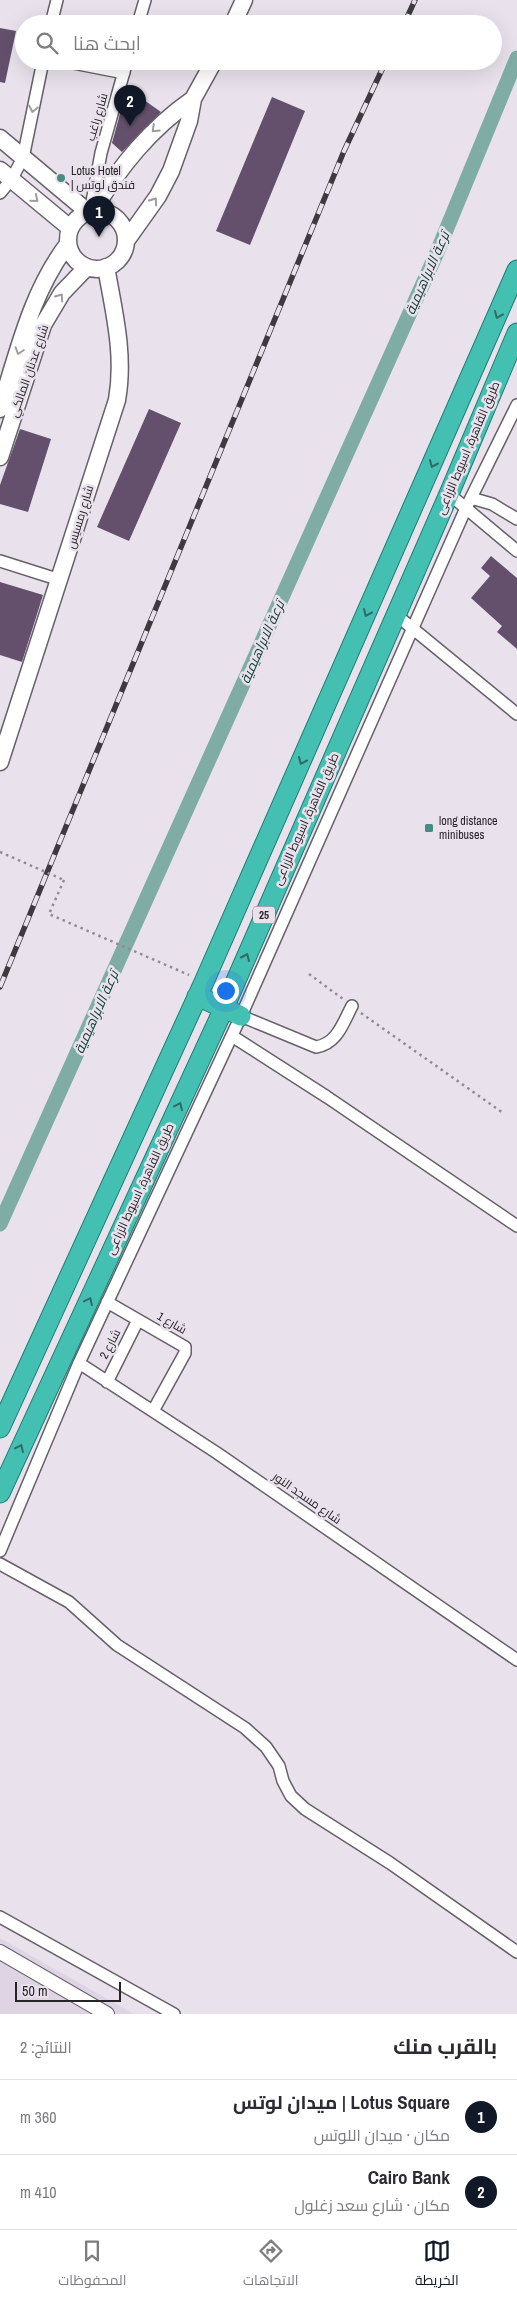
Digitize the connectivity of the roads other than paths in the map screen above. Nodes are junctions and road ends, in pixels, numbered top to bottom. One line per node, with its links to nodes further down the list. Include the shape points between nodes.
1 (57, 0): 4 (street)
2 (143, 0): 5 (street)
3 (244, 0): 6 (main road)
4 (53, 15)
5 (140, 15)
6 (237, 15)
7 (41, 70): 14 (street, one-way to 14)
8 (109, 70): 11 (street)
9 (125, 70): 11 (street, شارع راغب)
10 (209, 70): 12 (main road)
11 (124, 73): 17 (street, شارع راغب, via 101,153)
12 (193, 99): 17 (main road, one-way to 17, via 138,146); 19 (main road, one-way to 12, via 171,172 190,121)
13 (0, 138): 14 (main road)
14 (23, 158): 15 (street); 17 (main road)
15 (6, 175): 16 (street); 18 (main road, one-way to 18)
16 (0, 192)
17 (90, 211): 18 (main road, via 81,215); 19 (main road, via 110,213 116,218 122,225)
18 (69, 236): 20 (main road, via 74,258); 26 (main road, شارع عدنان المالكي, one-way to 26, via 34,304)
19 (126, 242): 21 (main road, via 118,260)
20 (87, 267): 21 (main road); 27 (main road, شارع عدنان المالكي, one-way to 20, via 44,325 62,293)
21 (106, 267): 33 (main road, شارع رمسيس, via 120,347 120,383)
22 (517, 270): 38 (highway, طريق القاهرة, اسيوط الزراعى / 25, one-way to 38)
23 (517, 333): 24 (highway, طريق القاهرة, اسيوط الزراعى / 25)
24 (512, 361): 28 (highway, طريق القاهرة, اسيوط الزراعى / 25)
25 (517, 405): 29 (street, طريق القاهرة, اسيوط الزراعى)
26 (0, 410)
27 (0, 457)
28 (450, 494): 29 (street); 34 (highway, طريق القاهرة, اسيوط الزراعى / 25)
29 (468, 503): 30 (street, via 492,504); 31 (street); 35 (street, طريق القاهرة, اسيوط الزراعى)
30 (517, 519)
31 (517, 551)
32 (0, 561): 33 (street)
33 (60, 580): 37 (main road, شارع رمسيس)
34 (395, 614): 35 (street); 40 (highway, طريق القاهرة, اسيوط الزراعى / 25, one-way to 34)
35 (413, 629): 36 (street); 41 (street, طريق القاهرة, اسيوط الزراعى)
36 (517, 714)
37 (0, 762)
38 (197, 996): 40 (highway); 49 (highway, طريق القاهرة, اسيوط الزراعى / 25)
39 (352, 1006): 41 (street, via 333,1041 316,1047)
40 (224, 1008): 41 (highway); 50 (highway, طريق القاهرة, اسيوط الزراعى / 25, one-way to 40)
41 (241, 1016): 42 (street, طريق القاهرة, اسيوط الزراعى)
42 (232, 1036): 43 (street); 44 (street, طريق القاهرة, اسيوط الزراعى)
43 (517, 1226)
44 (107, 1302): 45 (street, شارع 1); 46 (street, طريق القاهرة, اسيوط الزراعى)
45 (138, 1320): 47 (street, شارع 2); 48 (street, شارع 1, via 186,1350)
46 (79, 1363): 47 (street, شارع مسجد النور); 51 (street, طريق القاهرة, اسيوط الزراعى)
47 (107, 1382): 48 (street, شارع مسجد النور)
48 (153, 1411): 53 (street, شارع مسجد النور)
49 (0, 1428)
50 (0, 1492)
51 (0, 1551)
52 (0, 1564): 56 (street, via 68,1602 117,1645 245,1728 266,1747 291,1796 305,1809 390,1863)
53 (517, 1660)
54 (0, 1917): 58 (street)
55 (0, 1952): 57 (street)
56 (517, 1952)
57 (107, 2014)
58 (174, 2014)

